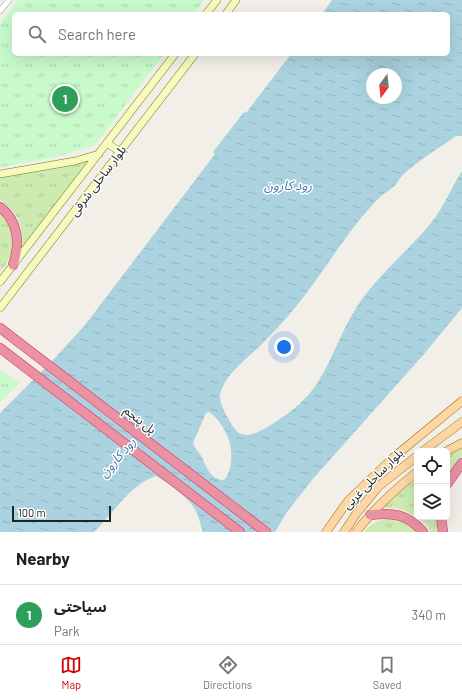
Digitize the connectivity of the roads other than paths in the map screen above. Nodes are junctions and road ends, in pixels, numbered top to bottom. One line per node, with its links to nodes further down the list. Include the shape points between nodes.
1 (9, 0): 4 (street)
2 (217, 0): 5 (main road)
3 (236, 0): 6 (main road)
4 (0, 11)
5 (208, 12)
6 (227, 12)
7 (173, 56): 9 (main road, بلوار ساحلی شرقی)
8 (193, 56): 10 (main road, بلوار ساحلی شرقی)
9 (107, 143): 10 (main road); 11 (main road, بلوار ساحلی شرقی)
10 (120, 152): 16 (main road, بلوار ساحلی شرقی)
11 (99, 154): 12 (main road, via 75,161); 14 (main road, بلوار ساحلی شرقی)
12 (0, 174)
13 (0, 207): 14 (highway, via 12,220 16,231 18,241)
14 (13, 265): 15 (main road, بلوار ساحلی شرقی)
15 (0, 282)
16 (0, 308)
17 (0, 328): 31 (highway, پل پنجم)
18 (0, 348): 30 (highway)
19 (462, 401): 32 (main road, بلوار ساحلی غربی, via 394,457 348,501)
20 (462, 422): 22 (main road, بلوار ساحلی غربی)
21 (462, 443): 23 (main road)
22 (427, 448)
23 (450, 449)
24 (414, 458): 33 (main road, بلوار ساحلی غربی, via 379,486)
25 (462, 463): 27 (highway)
26 (414, 474): 28 (main road, بلوار ساحلی غربی)
27 (450, 480)
28 (370, 515): 34 (main road, بلوار ساحلی غربی); 35 (highway, via 385,513 402,516 416,524)
29 (441, 520): 36 (highway)
30 (240, 532)
31 (266, 532)
32 (326, 532)
33 (344, 532)
34 (356, 532)
35 (422, 532)
36 (443, 532)

